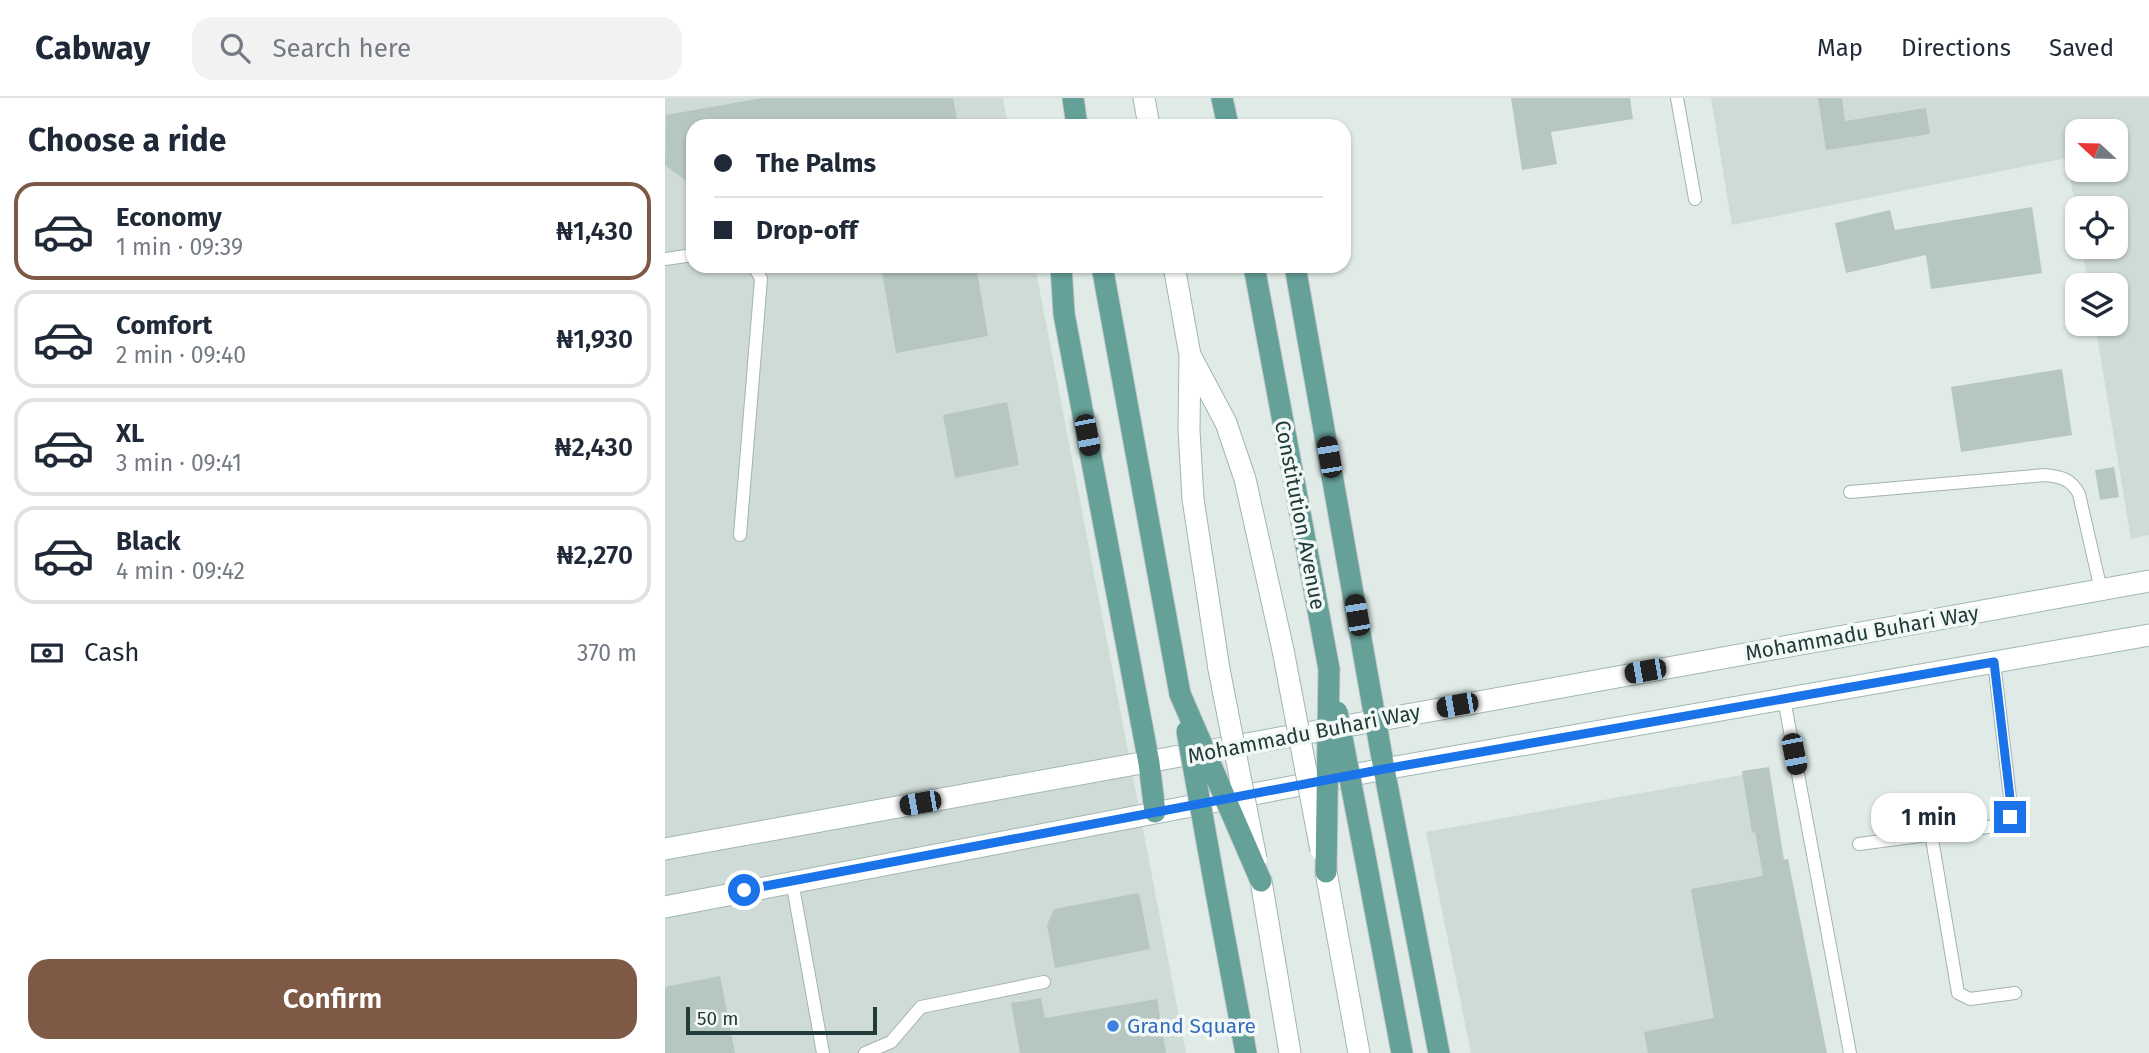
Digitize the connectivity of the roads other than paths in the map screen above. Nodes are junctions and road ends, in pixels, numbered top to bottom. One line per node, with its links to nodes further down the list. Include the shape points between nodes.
1 (1073, 98): 5 (main road)
2 (1145, 98): 6 (main road)
3 (1677, 98): 8 (lane)
4 (1223, 99): 7 (main road)
5 (1076, 119)
6 (1148, 119)
7 (1227, 119)
8 (1695, 200)
9 (686, 256): 10 (lane)
10 (665, 259)
11 (758, 273): 19 (lane, via 761,279)
12 (1061, 273): 28 (main road, via 1063,314)
13 (1103, 273): 25 (main road)
14 (1175, 273): 17 (main road, Constitution Avenue)
15 (1255, 273): 24 (main road, Constitution Avenue)
16 (1295, 273): 27 (main road)
17 (1190, 355): 34 (main road, Constitution Avenue, bridge, via 1226,423 1245,479); 36 (main road, Constitution Avenue, bridge, via 1193,499 1219,669)
18 (1850, 492): 21 (lane, via 2045,475 2063,478 2079,494)
19 (740, 535)
20 (2149, 581): 21 (main road, Mohammadu Buhari Way)
21 (2101, 590): 27 (main road, Mohammadu Buhari Way)
22 (2149, 635): 23 (main road)
23 (1994, 662): 26 (main road); 31 (lane, via 2010,817 2003,825)
24 (1329, 669): 34 (main road, bridge); 45 (main road, Constitution Avenue, bridge)
25 (1180, 694): 36 (main road, bridge); 42 (main road, bridge)
26 (1784, 699): 29 (main road); 47 (lane)
27 (1376, 720): 28 (main road, Mohammadu Buhari Way); 29 (main road)
28 (1149, 763): 30 (main road); 33 (main road, Mohammadu Buhari Way)
29 (1384, 769): 30 (main road); 46 (main road)
30 (1155, 812): 35 (main road)
31 (1931, 833): 32 (lane); 39 (lane, via 1958,993 1970,999)
32 (1859, 844)
33 (665, 849)
34 (1326, 873): 44 (main road, Constitution Avenue)
35 (792, 881): 37 (main road); 40 (lane)
36 (1261, 881): 43 (main road, Constitution Avenue)
37 (665, 908)
38 (1044, 982): 41 (lane, via 921,1007 891,1042)
39 (2015, 993)
40 (823, 1053)
41 (865, 1053)
42 (1246, 1053)
43 (1290, 1053)
44 (1359, 1053)
45 (1402, 1053)
46 (1439, 1053)
47 (1850, 1053)

